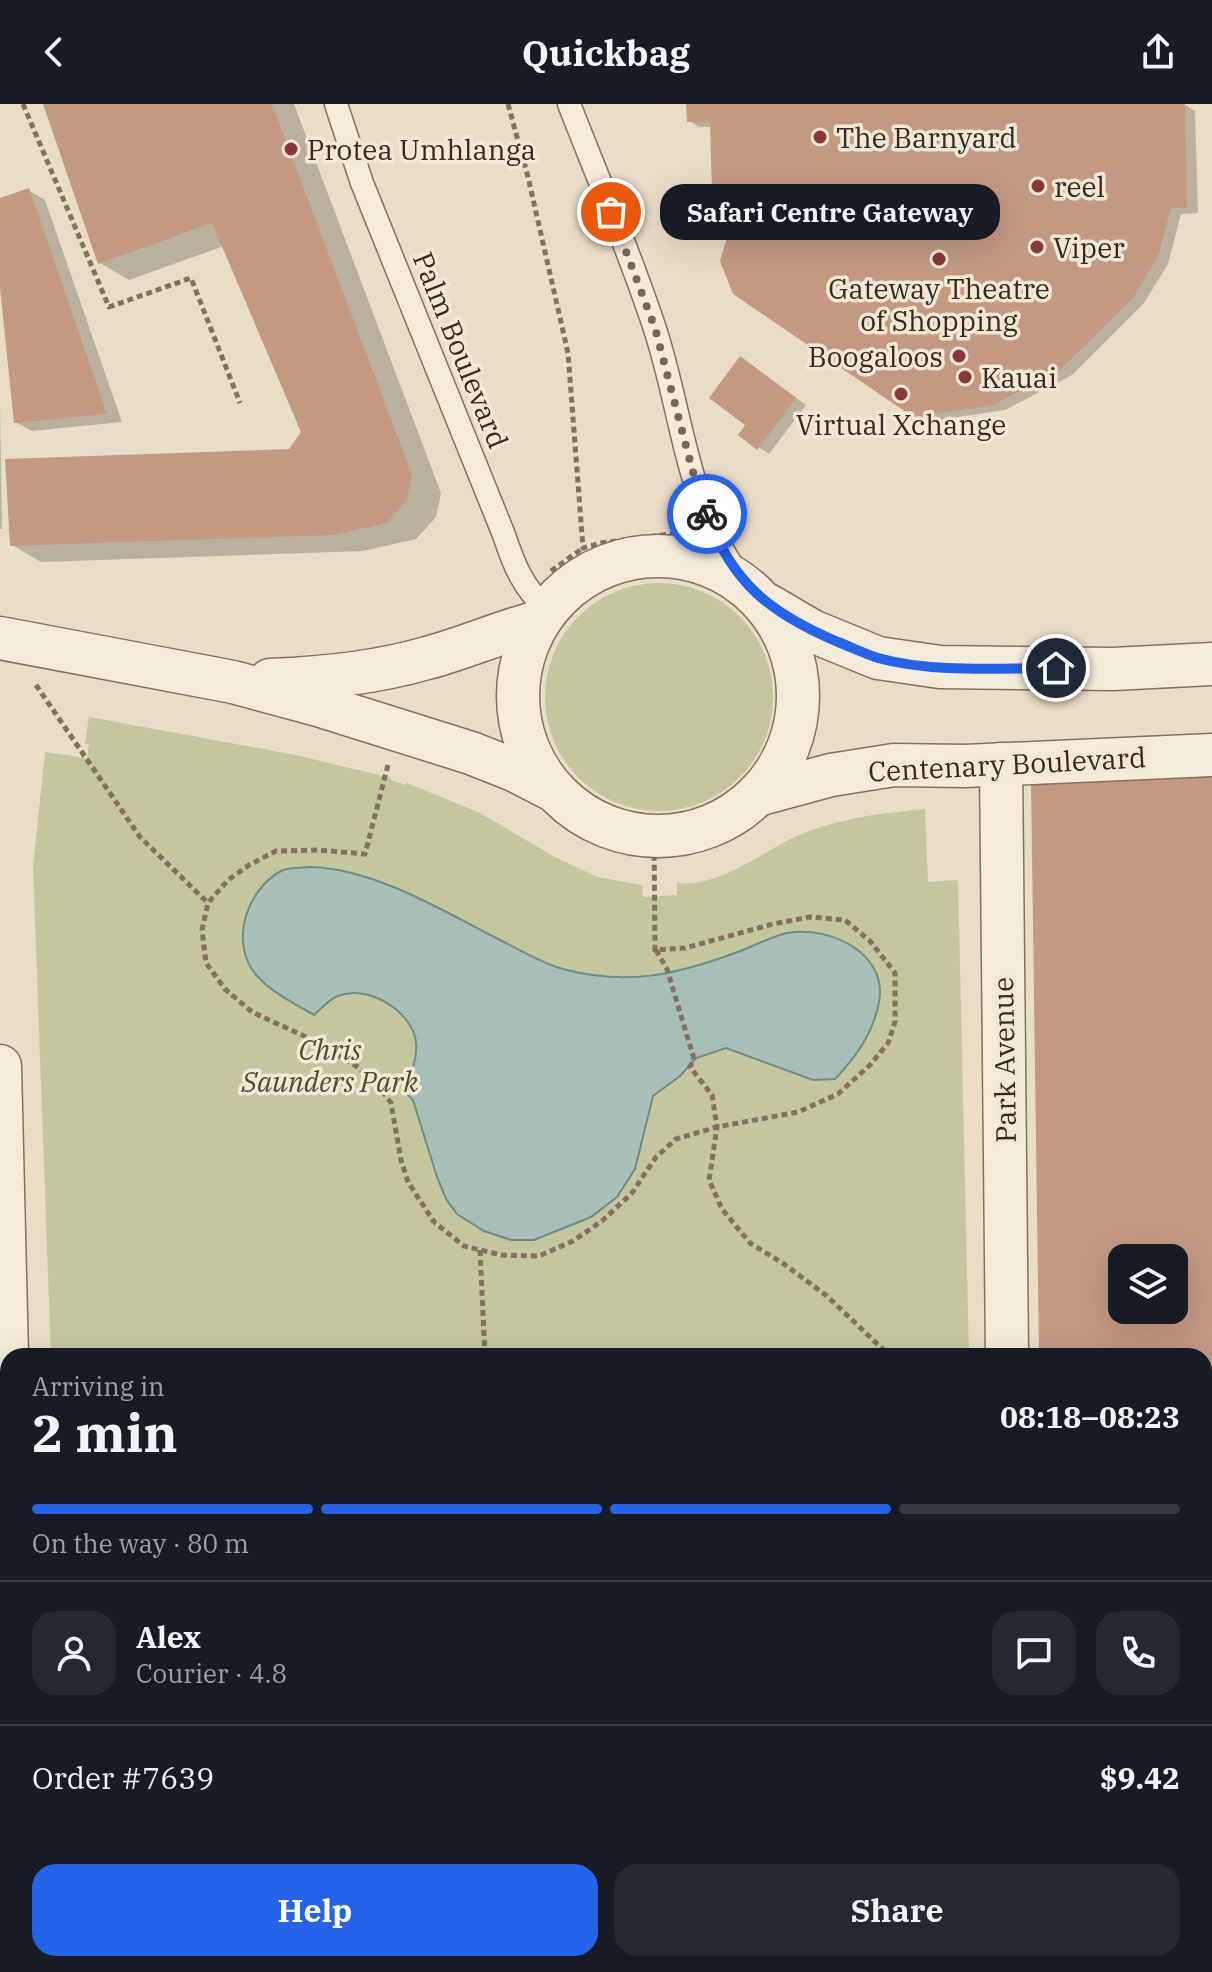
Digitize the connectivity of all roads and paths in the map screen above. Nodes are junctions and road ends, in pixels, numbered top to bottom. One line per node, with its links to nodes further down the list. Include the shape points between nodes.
1 (23, 104): 5 (path, via 109,307 191,278)
2 (336, 104): 9 (lane, Palm Boulevard, via 362,183 518,577)
3 (508, 104): 7 (path, via 568,353)
4 (569, 104): 8 (lane, via 655,328 712,529 730,564)
5 (240, 403)
6 (678, 533): 7 (path)
7 (583, 548): 9 (path)
8 (759, 597): 9 (street, via 704,562 647,556 591,572); 11 (street, via 812,631 878,658 940,667); 17 (street, via 791,648 799,700 787,751)
9 (537, 607): 12 (street, via 508,630 428,658 336,677); 16 (street, via 517,696 526,747)
10 (1, 647): 12 (street); 19 (path, via 140,837)
11 (1212, 664)
12 (233, 682): 13 (street)
13 (397, 729): 16 (street, via 514,770); 19 (path, via 365,854 276,851 228,880)
14 (1212, 755): 15 (street, Centenary Boulevard)
15 (1001, 764): 17 (street, Centenary Boulevard, via 894,765); 27 (street, Park Avenue)
16 (553, 790): 18 (street, via 607,827)
17 (757, 795): 18 (street, via 702,829)
18 (654, 835): 20 (path)
19 (208, 903): 23 (path, via 202,930 206,963 225,989 252,1012 358,1067 380,1088 391,1103 408,1182 434,1222 464,1246)
20 (655, 950): 22 (path, via 667,969 694,1059 690,1067 712,1095); 22 (path, via 685,948 810,917 845,920 895,973 895,1022 888,1043 838,1094 798,1112)
21 (0, 1066): 24 (street)
22 (717, 1127): 23 (path, via 676,1139 656,1157 632,1193 573,1241 539,1256); 26 (path, via 709,1180 722,1209 750,1243 827,1296)
23 (480, 1250): 25 (path)
24 (7, 1348)
25 (485, 1348)
26 (882, 1348)
27 (1007, 1348)

